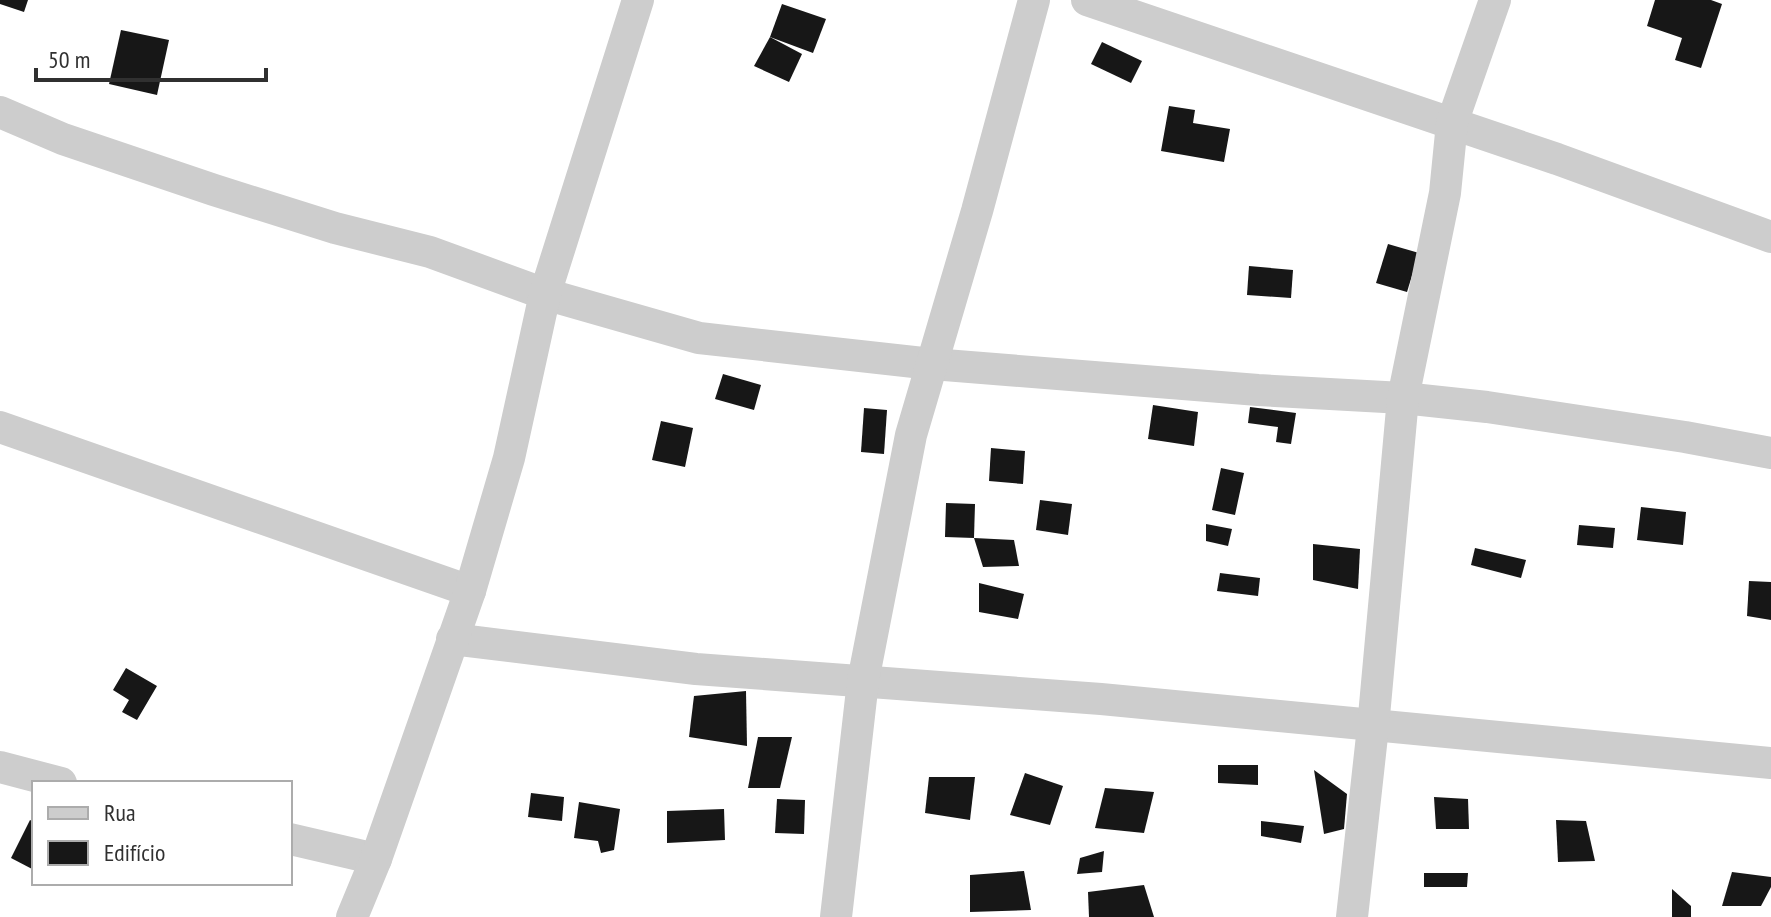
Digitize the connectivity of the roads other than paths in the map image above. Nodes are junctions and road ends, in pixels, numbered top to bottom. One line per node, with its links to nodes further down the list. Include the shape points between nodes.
1 (638, 0): 8 (street)
2 (1034, 0): 9 (street)
3 (1087, 0): 6 (street)
4 (1495, 0): 6 (street)
5 (0, 112): 8 (street, via 184,180 430,252)
6 (1452, 123): 7 (street); 10 (street, via 1445,193)
7 (1771, 237)
8 (545, 294): 9 (street, via 699,338); 13 (street, via 509,458)
9 (932, 364): 10 (street); 15 (street, via 911,435)
10 (1403, 398): 12 (street); 16 (street)
11 (0, 427): 13 (street)
12 (1771, 453)
13 (470, 591): 14 (street)
14 (452, 639): 15 (street, via 696,669); 21 (street)
15 (863, 681): 16 (street); 23 (street)
16 (1373, 727): 17 (street); 24 (street)
17 (1771, 763)
18 (0, 767): 19 (street)
19 (53, 781)
20 (292, 839): 21 (street)
21 (376, 859): 22 (street)
22 (352, 917)
23 (836, 917)
24 (1352, 917)

